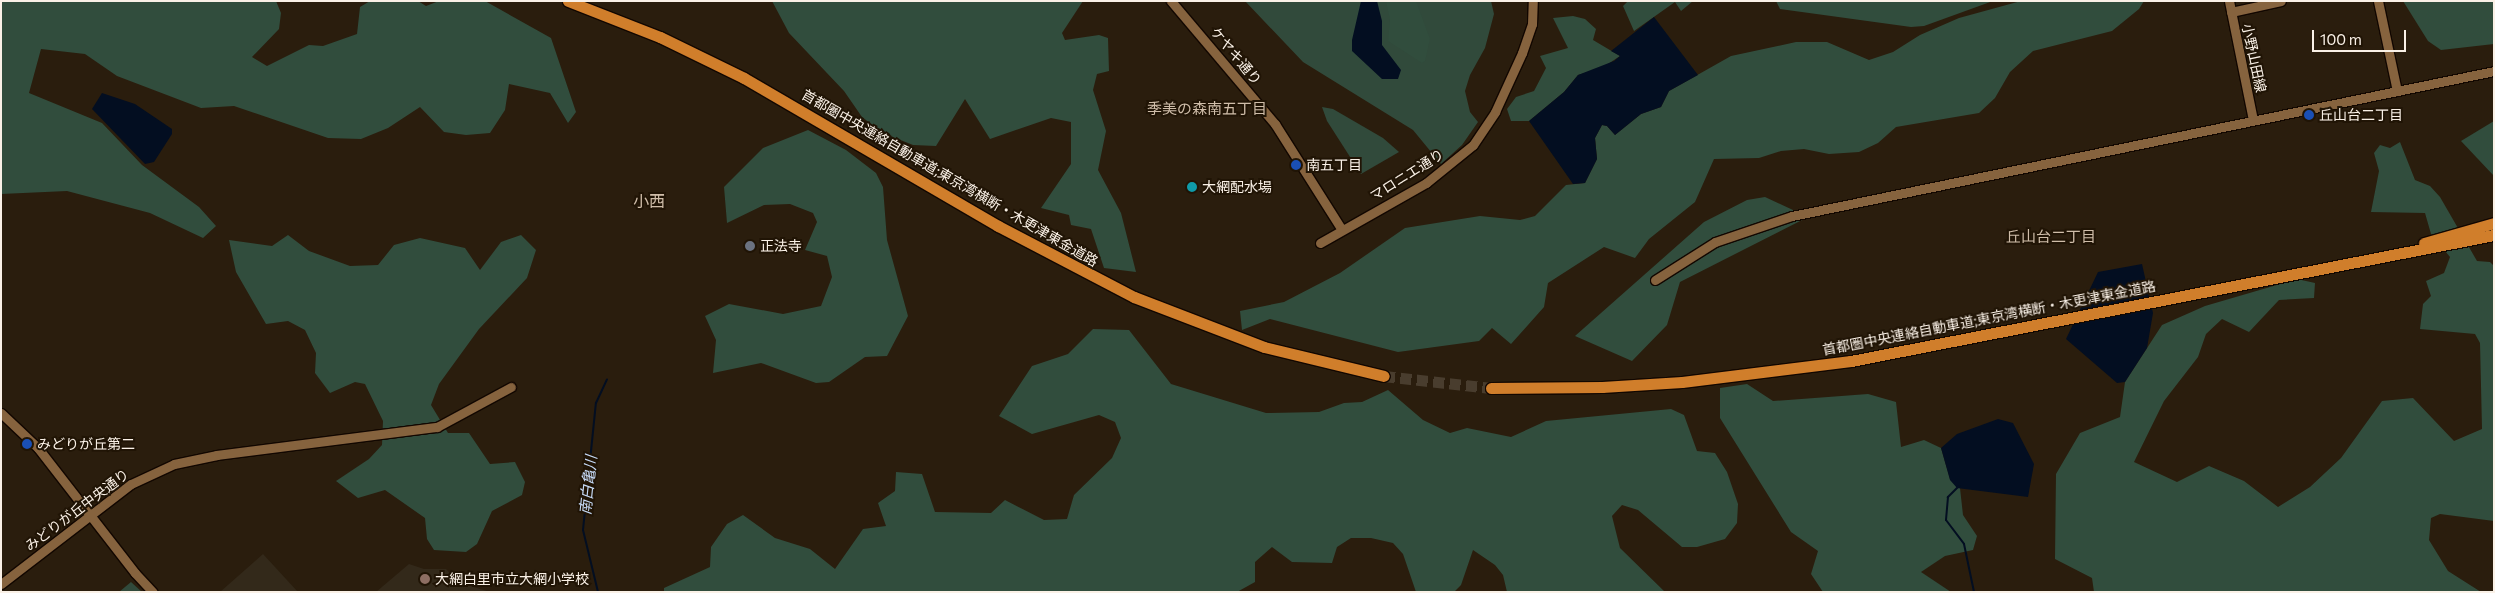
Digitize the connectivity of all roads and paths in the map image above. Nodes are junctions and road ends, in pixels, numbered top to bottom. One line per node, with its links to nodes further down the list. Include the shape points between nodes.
1 (568, 1): 19 (highway, 首都圏中央連絡自動車道;東京湾横断・木更津東金道路, via 701,56 998,226 1134,297 1264,347)
2 (1171, 1): 12 (street, ケヤキ通り, via 1275,124)
3 (1533, 1): 12 (street, マロニエ通り, via 1533,18 1525,44 1495,112 1473,145 1426,183)
4 (2229, 1): 7 (street, 小野山田線)
5 (2281, 1): 7 (street)
6 (2378, 1): 9 (street)
7 (2231, 12): 10 (street, 小野山田線)
8 (2494, 71): 9 (street)
9 (2397, 91): 10 (street)
10 (2254, 120): 18 (street, via 1792,216 1716,242)
11 (2494, 223): 17 (highway, 首都圏中央連絡自動車道;東京湾横断・木更津東金道路)
12 (1342, 230): 15 (street, マロニエ通り)
13 (2494, 234): 16 (highway, 首都圏中央連絡自動車道;東京湾横断・木更津東金道路)
14 (2494, 239): 16 (highway)
15 (1320, 243)
16 (2409, 253): 17 (highway, 首都圏中央連絡自動車道;東京湾横断・木更津東金道路)
17 (2340, 265): 21 (highway, 首都圏中央連絡自動車道;東京湾横断・木更津東金道路, via 1880,356 1765,373 1602,387)
18 (1655, 280)
19 (1384, 376)
20 (511, 387): 23 (street, みどりが丘中央通り, via 437,427 209,456 174,464 131,484)
21 (1491, 388)
22 (1, 413): 23 (street, via 38,448)
23 (90, 516): 24 (street, みどりが丘中央通り); 25 (street)
24 (1, 584)
25 (153, 592)

